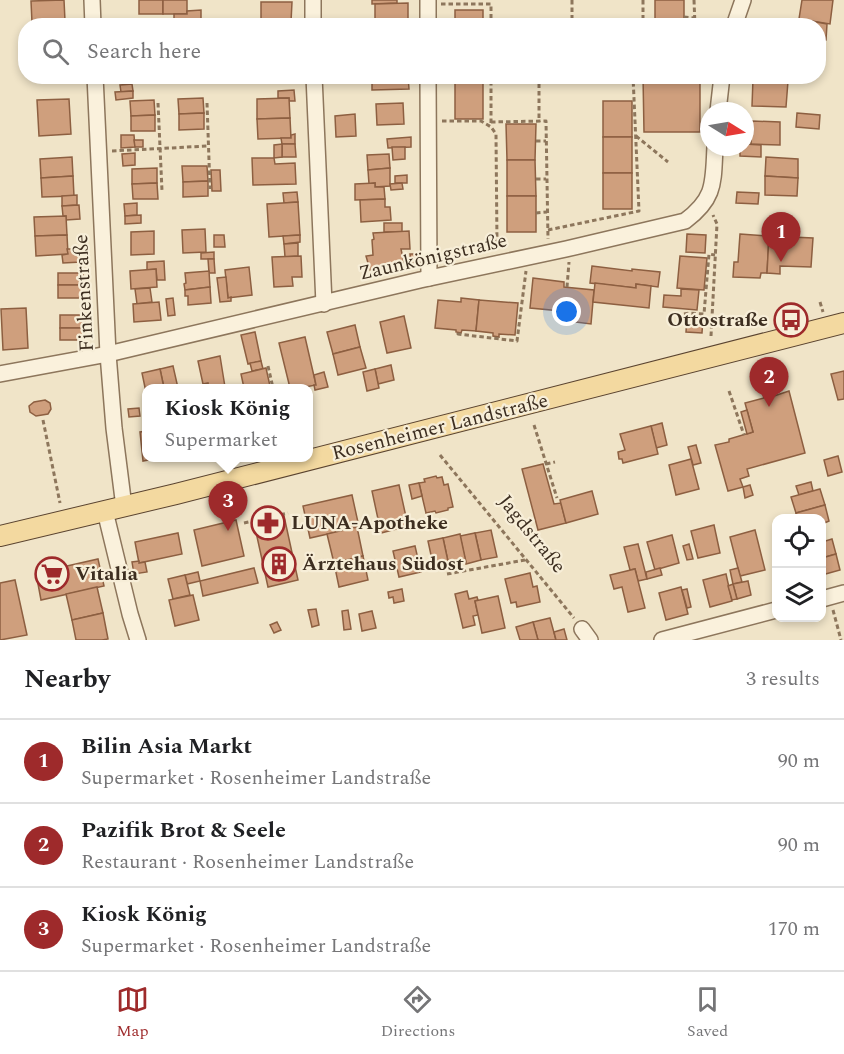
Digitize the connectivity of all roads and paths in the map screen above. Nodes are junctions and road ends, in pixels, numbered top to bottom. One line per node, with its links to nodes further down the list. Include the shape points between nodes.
1 (92, 0): 10 (street)
2 (313, 0): 11 (street)
3 (572, 0): 14 (path)
4 (643, 0): 15 (path)
5 (694, 0): 16 (path)
6 (743, 0): 17 (street)
7 (428, 2): 8 (path); 12 (street)
8 (470, 2): 13 (path, via 490,4)
9 (684, 17): 16 (path)
10 (93, 18)
11 (313, 18)
12 (428, 18)
13 (491, 18)
14 (572, 18)
15 (643, 18)
16 (695, 18)
17 (737, 18)
18 (95, 84): 63 (street, Finkenstraße)
19 (314, 84): 55 (street)
20 (428, 84): 28 (street)
21 (491, 84): 30 (path)
22 (539, 84): 29 (path)
23 (633, 84): 31 (path)
24 (721, 84): 25 (street)
25 (719, 102)
26 (158, 103): 35 (path)
27 (207, 103): 34 (path)
28 (428, 121): 30 (path, via 481,121); 50 (street)
29 (539, 122): 30 (path); 33 (path, via 546,122)
30 (491, 125): 46 (path, via 496,134)
31 (635, 135): 38 (path); 44 (path, via 639,211 548,230)
32 (536, 141): 33 (path)
33 (546, 141): 40 (path)
34 (208, 146): 35 (path); 41 (path)
35 (160, 148): 36 (path); 42 (path)
36 (123, 150)
37 (714, 156): 43 (street, via 712,186)
38 (668, 162)
39 (536, 179): 40 (path)
40 (547, 179): 44 (path)
41 (210, 189)
42 (162, 191)
43 (706, 200): 47 (street, Zaunkönigstraße, via 685,221); 48 (path, via 717,224)
44 (547, 212): 45 (path)
45 (536, 213)
46 (497, 243)
47 (566, 249): 49 (street, Zaunkönigstraße); 51 (path)
48 (715, 255): 58 (path, via 709,254 704,314); 62 (path)
49 (524, 258): 50 (street, Zaunkönigstraße); 61 (path, via 527,270 517,341)
50 (429, 278): 55 (street, Zaunkönigstraße)
51 (567, 287)
52 (83, 296): 53 (path)
53 (93, 296)
54 (820, 302): 57 (path)
55 (324, 303): 63 (street, Zaunkönigstraße)
56 (784, 311): 59 (path)
57 (823, 313)
58 (684, 314)
59 (787, 323)
60 (844, 323): 72 (main road, Rosenheimer Landstraße)
61 (458, 333)
62 (711, 336)
63 (108, 354): 65 (street, Zaunkönigstraße); 78 (street, Finkenstraße, via 115,439)
64 (268, 366): 66 (path)
65 (0, 374)
66 (272, 384)
67 (729, 391): 70 (path)
68 (43, 420): 77 (path)
69 (534, 425): 75 (path)
70 (744, 435)
71 (440, 455): 82 (path, Jagdstraße)
72 (313, 458)
73 (298, 462): 78 (main road, Rosenheimer Landstraße)
74 (555, 462): 75 (path)
75 (546, 464): 76 (path)
76 (557, 498)
77 (60, 502)
78 (114, 509): 81 (main road, Rosenheimer Landstraße); 88 (street, Finkenstraße, via 130,614)
79 (288, 513): 80 (path)
80 (244, 523)
81 (0, 536)
82 (526, 560): 83 (path); 87 (path, Jagdstraße)
83 (447, 574)
84 (844, 593): 85 (street)
85 (827, 604): 90 (path)
86 (772, 611): 89 (street)
87 (586, 635)
88 (138, 640)
89 (662, 640)
90 (841, 640)

